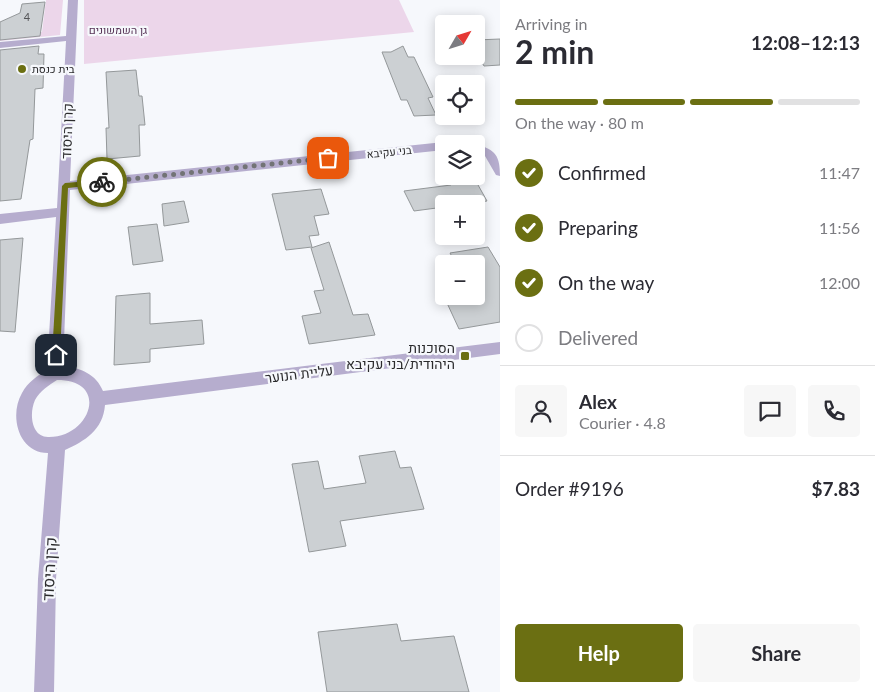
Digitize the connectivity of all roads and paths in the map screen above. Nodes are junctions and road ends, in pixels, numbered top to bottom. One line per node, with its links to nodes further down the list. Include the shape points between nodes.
1 (73, 0): 2 (street, קרן היסוד)
2 (71, 38): 3 (street); 7 (street, קרן היסוד)
3 (0, 45)
4 (435, 147): 7 (street, בני עקיבא)
5 (485, 151): 6 (street)
6 (500, 172)
7 (65, 186): 8 (street, קרן היסוד)
8 (64, 212): 9 (street); 11 (street, קרן היסוד)
9 (0, 219)
10 (500, 348): 12 (street, עליית הנוער)
11 (55, 373): 12 (street, via 78,375 88,381); 13 (street, via 42,377 22,394 11,416 32,442 44,446)
12 (98, 399): 13 (street, via 97,411 87,428 71,441)
13 (57, 445): 14 (street, קרן היסוד, via 47,579)
14 (44, 692)

